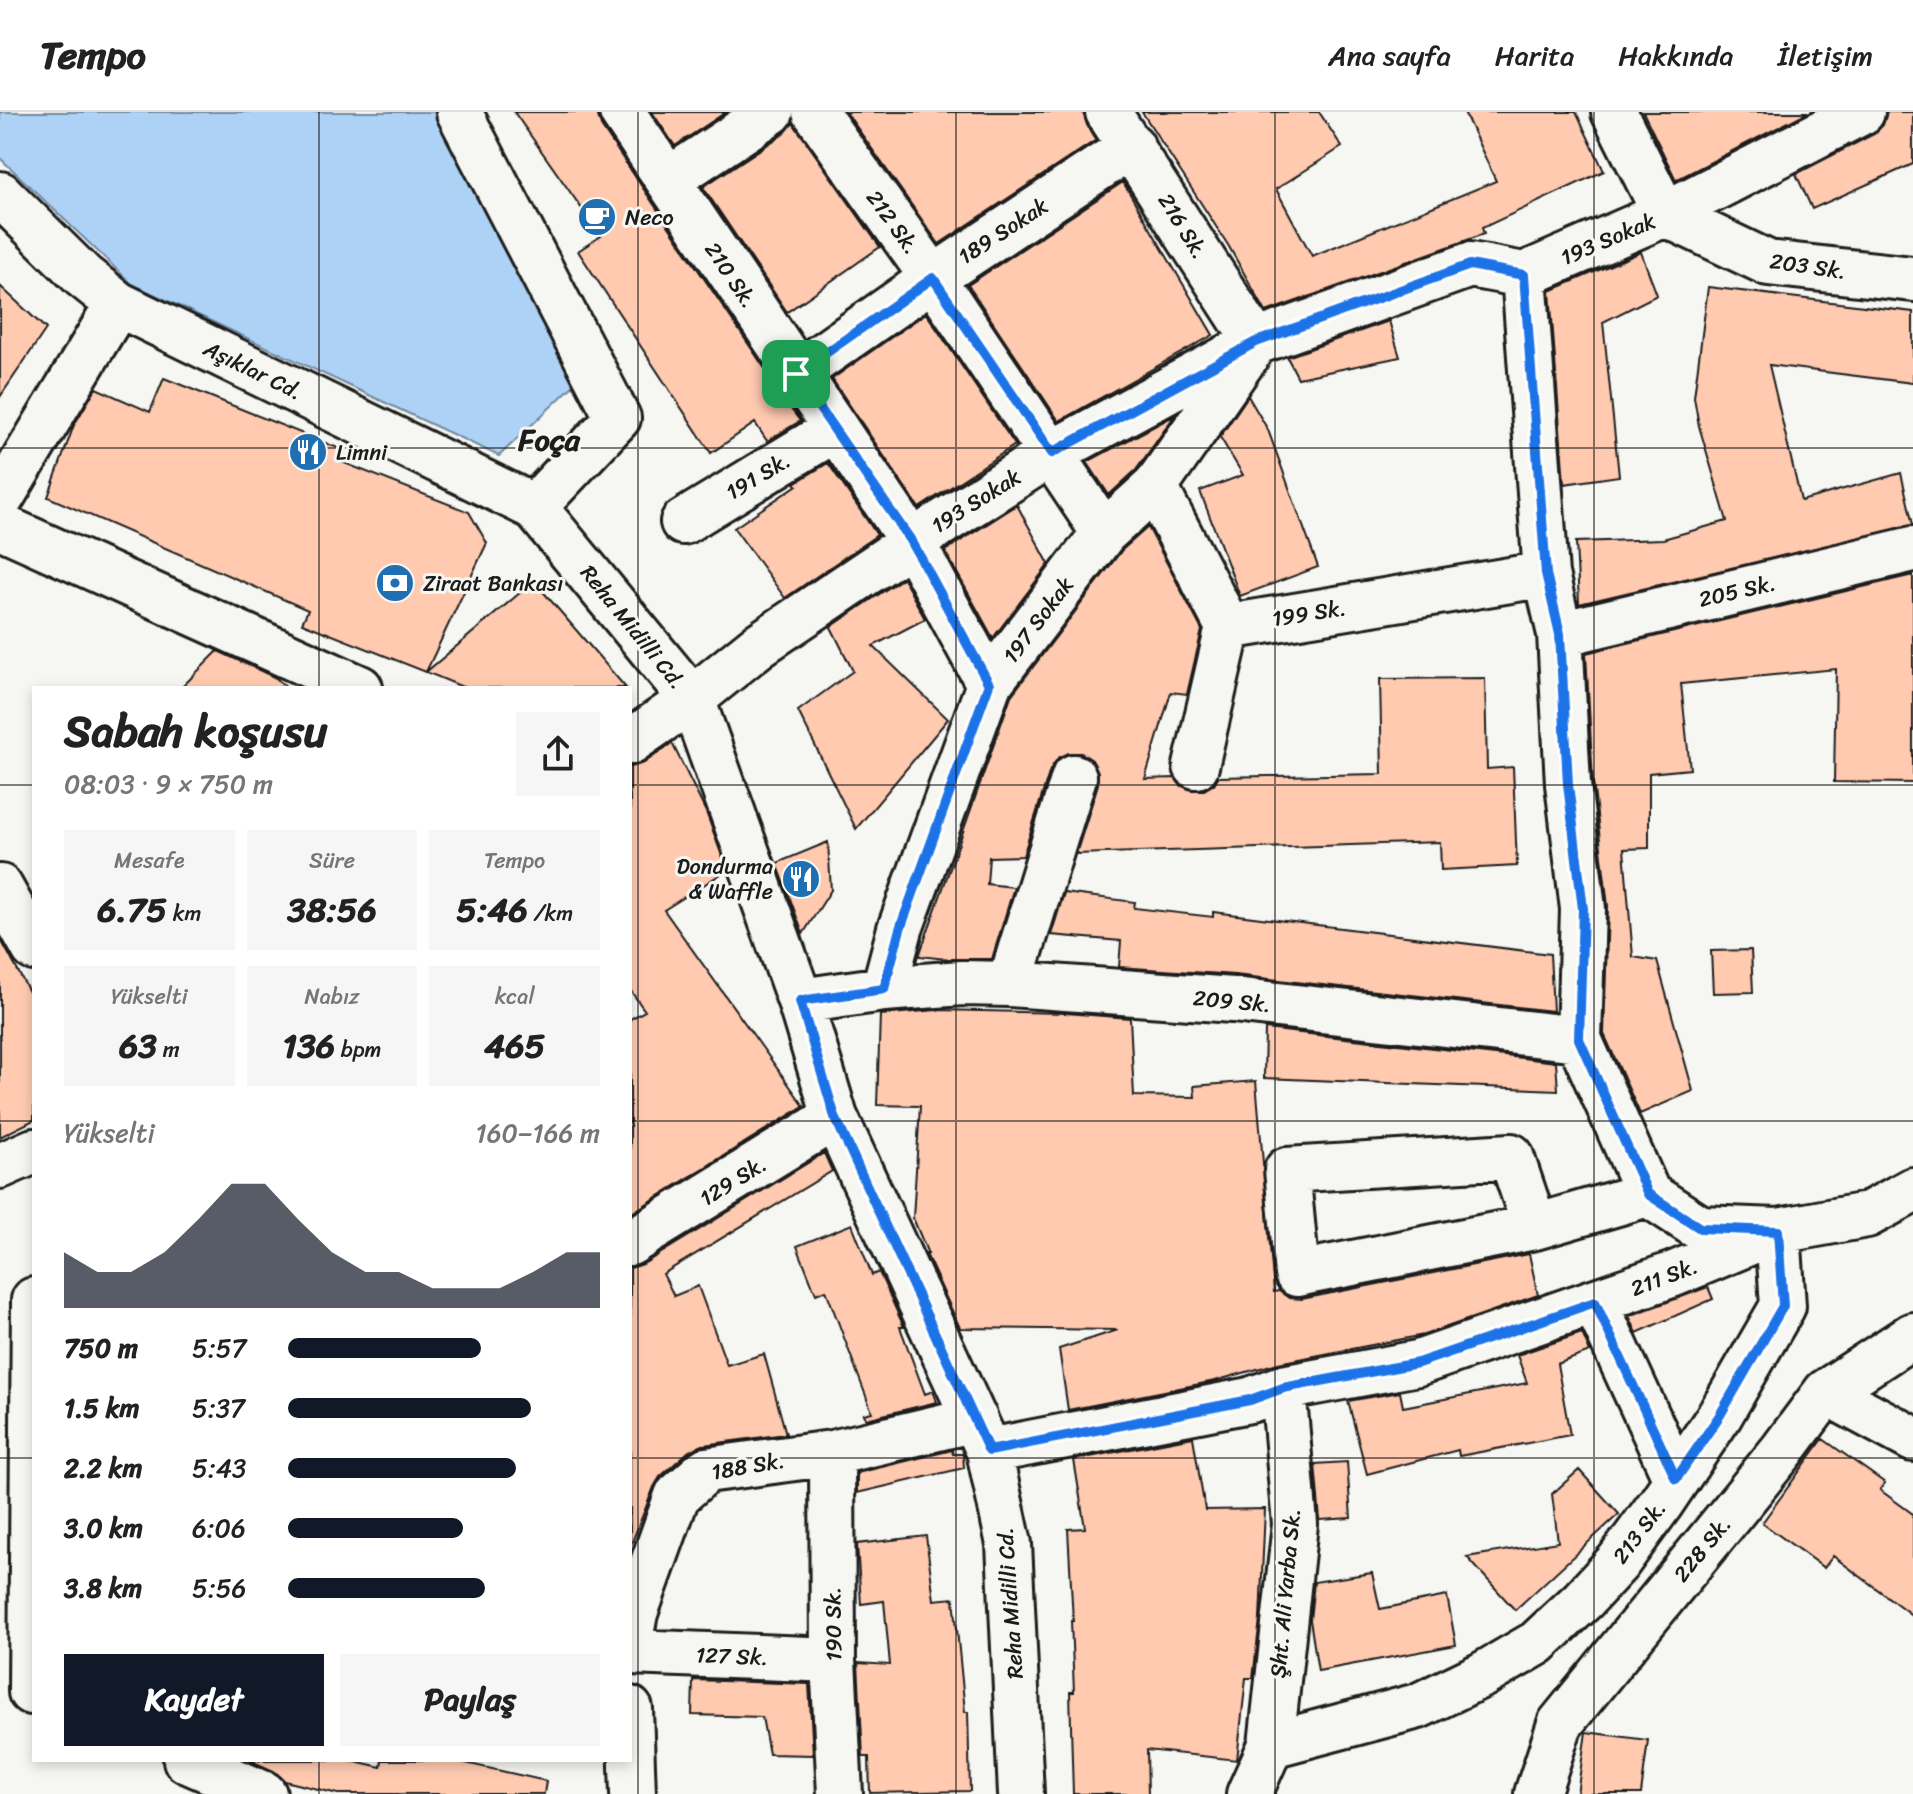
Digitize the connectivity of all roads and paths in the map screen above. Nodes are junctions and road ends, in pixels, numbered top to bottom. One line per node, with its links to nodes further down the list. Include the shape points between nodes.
1 (459, 112): 21 (street, via 618,418)
2 (622, 112): 8 (street, 210 Sk.)
3 (771, 112): 8 (street)
4 (815, 112): 12 (street, 212 Sk.)
5 (1614, 112): 10 (street)
6 (1862, 112): 10 (street, 193 Sokak)
7 (1120, 122): 12 (street, 189 Sokak); 15 (street, 216 Sk.)
8 (668, 180): 16 (street, 210 Sk.)
9 (0, 194): 14 (street, Aşıklar Cd.)
10 (1665, 214): 11 (street, 193 Sokak); 13 (street, 203 Sk., via 1768,263)
11 (1524, 275): 15 (street, 193 Sokak, via 1470,265); 27 (street)
12 (933, 278): 16 (street, 189 Sokak); 18 (street, 212 Sk.)
13 (1913, 279)
14 (118, 304): 20 (street); 21 (street, Aşıklar Cd.)
15 (1256, 342): 18 (street, 193 Sokak); 19 (street, 197 Sokak)
16 (796, 374): 17 (street, 210 Sk.)
17 (834, 430): 22 (street, 191 Sk.); 25 (street, 210 Sk.)
18 (1052, 453): 24 (street, 212 Sk.); 25 (street, 193 Sokak)
19 (1155, 487): 24 (street, 197 Sokak); 28 (street)
20 (0, 500)
21 (534, 507): 32 (street, Reha Midilli Cd.)
22 (683, 522)
23 (0, 526): 31 (street)
24 (1104, 533): 30 (street, 197 Sokak)
25 (912, 542): 30 (street, 210 Sk.); 32 (street, 193 Sokak, via 759,645)
26 (1913, 549): 29 (street, 205 Sk.)
27 (1546, 574): 28 (street, 199 Sk.); 29 (street)
28 (1228, 627): 34 (street)
29 (1560, 634): 41 (street, via 1568,784 1583,909)
30 (989, 684): 39 (street, 197 Sokak, via 900,929)
31 (356, 686)
32 (692, 699): 33 (street, 193 Sokak); 40 (street, Reha Midilli Cd.)
33 (632, 741)
34 (1196, 766)
35 (1074, 777): 38 (street)
36 (0, 887): 37 (street)
37 (32, 944)
38 (1010, 984): 39 (street, 209 Sk.); 41 (street, 209 Sk., via 1233,1000)
39 (884, 989): 40 (street, 209 Sk.)
40 (800, 1001): 42 (street, Reha Midilli Cd.)
41 (1579, 1039): 46 (street)
42 (835, 1117): 49 (street, 129 Sk.); 57 (street, Reha Midilli Cd.)
43 (32, 1152): 44 (street)
44 (0, 1166)
45 (1913, 1190): 48 (street, via 1867,1215)
46 (1648, 1194): 47 (street); 48 (street, via 1700,1228)
47 (1535, 1227): 47 (street, via 1297,1274 1287,1170 1511,1156)
48 (1778, 1231): 50 (street, 211 Sk.); 60 (street, 213 Sk., via 1783,1306 1728,1403)
49 (632, 1242)
50 (1595, 1302): 55 (street, 211 Sk., via 1418,1363); 60 (street)
51 (0, 1310): 52 (street)
52 (32, 1314)
53 (1913, 1335): 56 (street)
54 (32, 1377): 64 (street)
55 (1283, 1388): 57 (street, 211 Sk., via 1250,1400); 65 (street, Şht. Ali Yarba Sk., via 1295,1524)
56 (1826, 1392): 58 (street); 73 (street, 228 Sk., via 1560,1724)
57 (982, 1435): 59 (street, 188 Sk.); 71 (street, Reha Midilli Cd., via 1009,1544)
58 (1913, 1439)
59 (832, 1453): 61 (street, 188 Sk., via 706,1470 677,1496); 63 (street, 190 Sk.)
60 (1676, 1479): 65 (street, 213 Sk., via 1618,1562 1537,1643 1418,1706)
61 (632, 1629)
62 (632, 1652): 63 (street, 127 Sk.)
63 (833, 1660): 70 (street, 190 Sk.)
64 (22, 1690)
65 (1271, 1745): 72 (street, Şht. Ali Yarba Sk.)
66 (191, 1762): 68 (street)
67 (632, 1762): 69 (street)
68 (264, 1794)
69 (633, 1794)
70 (840, 1794)
71 (1021, 1794)
72 (1249, 1794)
73 (1537, 1794)

